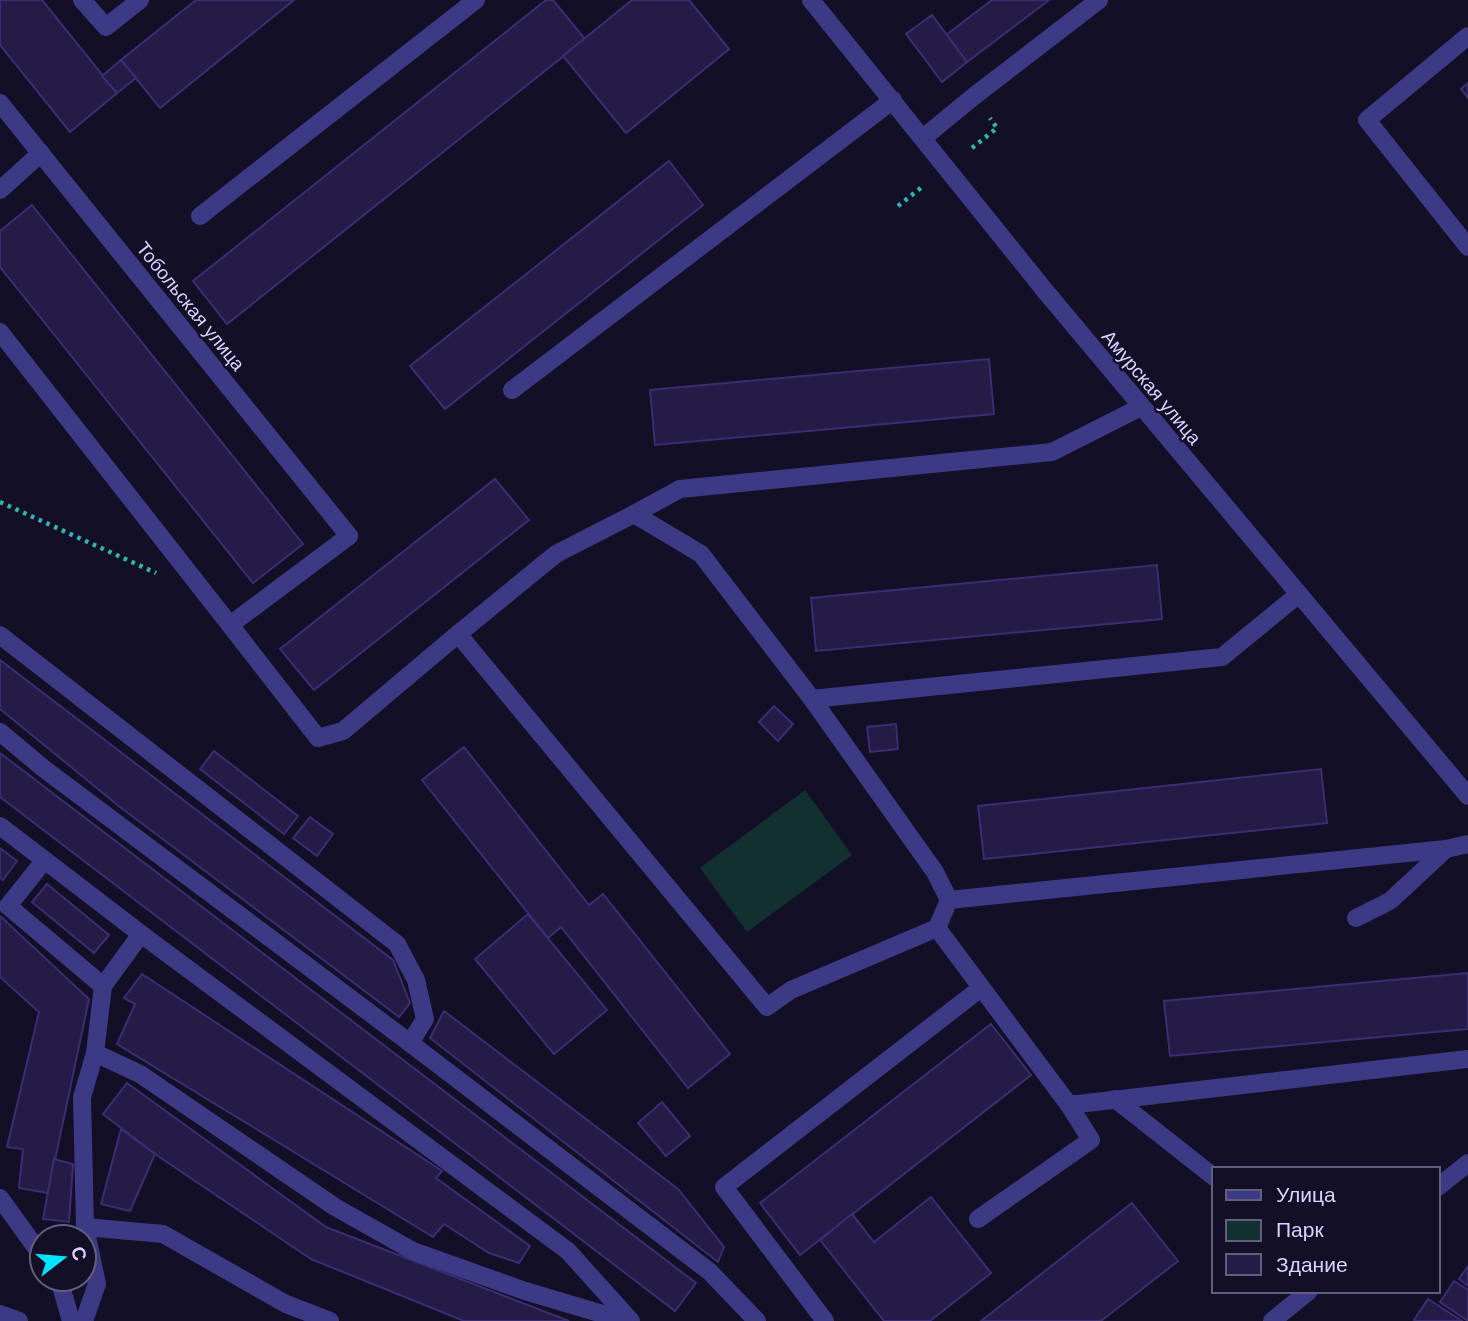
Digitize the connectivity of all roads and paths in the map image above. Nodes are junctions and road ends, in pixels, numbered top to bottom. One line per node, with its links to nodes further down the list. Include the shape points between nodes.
1 (82, 0): 2 (street, via 106,27)
2 (140, 0)
3 (476, 0): 16 (street)
4 (811, 0): 7 (street, Амурская улица)
5 (1100, 0): 10 (street)
6 (1468, 36): 17 (street, via 1367,120)
7 (893, 100): 10 (street, Амурская улица); 19 (street)
8 (0, 103): 12 (street, Тобольская улица)
9 (990, 118): 11 (path, via 997,128)
10 (923, 138): 20 (street, Амурская улица)
11 (972, 148)
12 (41, 153): 14 (street); 25 (street, Тобольская улица, via 349,536)
13 (922, 187): 15 (path)
14 (0, 190)
15 (898, 206)
16 (200, 216)
17 (1468, 247)
18 (0, 332): 25 (street)
19 (512, 390)
20 (1141, 407): 22 (street, via 1052,453 680,489); 24 (street, Амурская улица)
21 (0, 502): 23 (path)
22 (634, 514): 26 (street, via 556,554); 28 (street, via 701,554)
23 (158, 573)
24 (1299, 594): 28 (street, via 1222,657); 30 (street, Амурская улица)
25 (230, 625): 26 (street, via 318,738 343,731)
26 (458, 634): 37 (street, via 768,1007 791,990)
27 (0, 635): 41 (street, via 397,944 416,981 425,1019)
28 (812, 699): 35 (street, via 935,872)
29 (0, 732): 41 (street)
30 (1468, 796)
31 (0, 826): 34 (street)
32 (1468, 844): 33 (street)
33 (1446, 849): 35 (street); 36 (street, via 1390,901)
34 (44, 860): 38 (street); 39 (street, via 8,906)
35 (949, 900): 37 (street)
36 (1356, 918)
37 (937, 928): 40 (street)
38 (141, 933): 39 (street); 62 (street, via 568,1251)
39 (103, 986): 42 (street)
40 (981, 988): 45 (street); 64 (street, via 724,1187)
41 (410, 1043): 63 (street, via 710,1272)
42 (94, 1053): 51 (street, via 82,1097); 62 (street, via 140,1074 335,1207 413,1251 524,1291)
43 (1468, 1059): 44 (street)
44 (1115, 1099): 45 (street); 47 (street)
45 (1069, 1105): 50 (street, via 1091,1140)
46 (1468, 1163): 48 (street)
47 (1212, 1175)
48 (1440, 1185)
49 (0, 1198): 53 (street)
50 (978, 1219)
51 (85, 1223)
52 (98, 1228): 61 (street, via 163,1234 286,1304)
53 (28, 1237)
54 (63, 1293): 59 (street)
55 (94, 1293): 60 (street)
56 (1307, 1293): 65 (street)
57 (0, 1314): 58 (street)
58 (19, 1321)
59 (71, 1321)
60 (84, 1321)
61 (330, 1321)
62 (628, 1321)
63 (757, 1321)
64 (825, 1321)
65 (1272, 1321)

